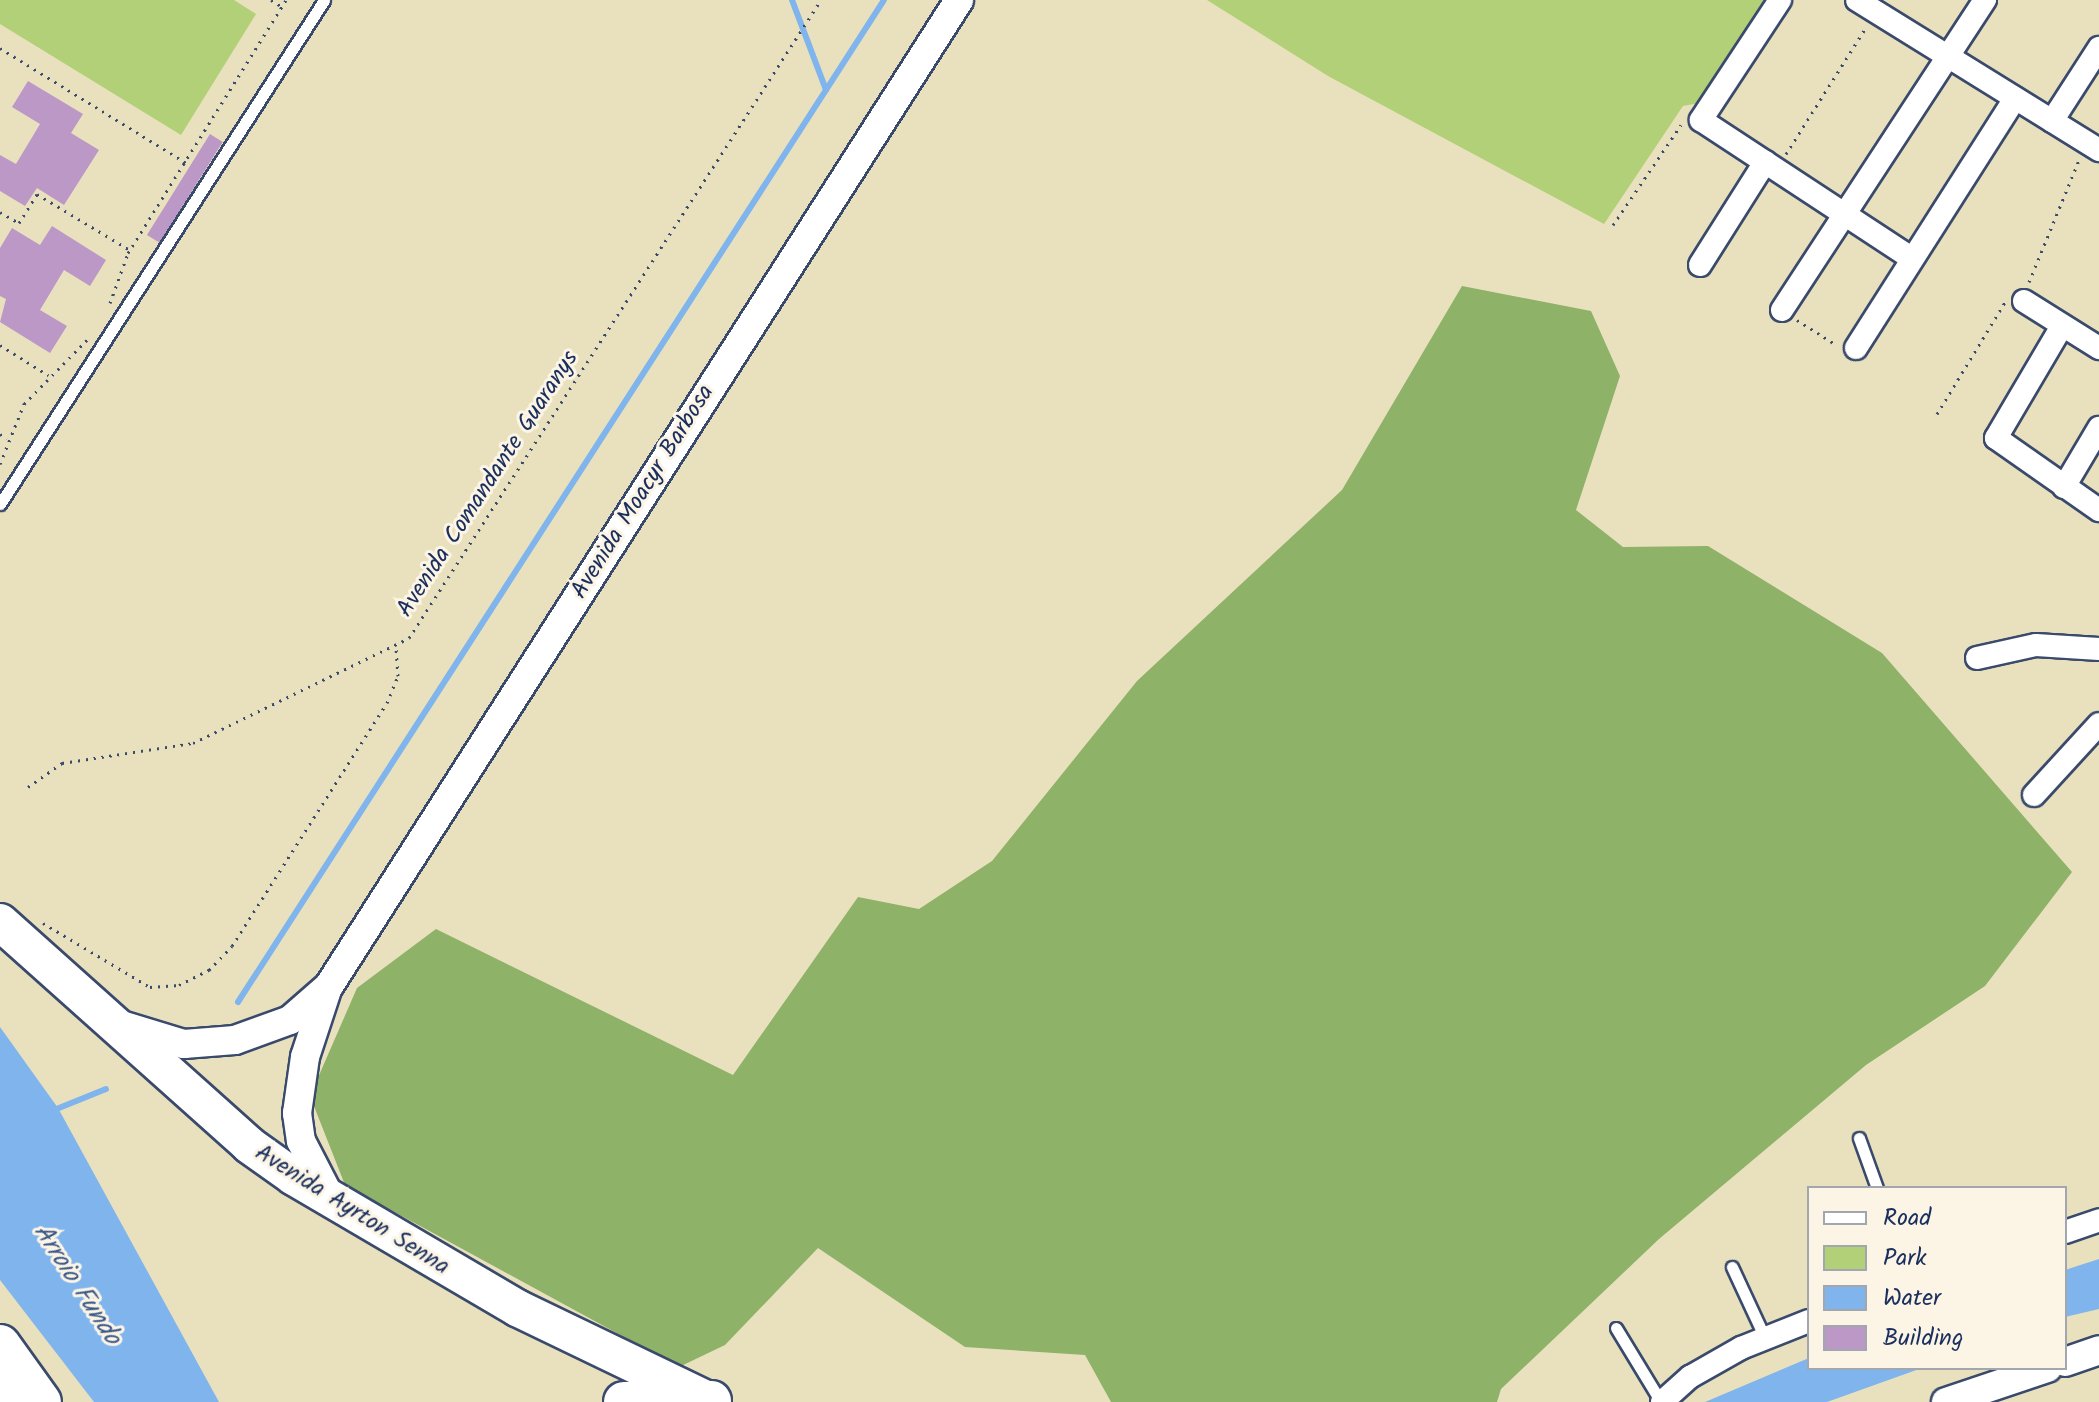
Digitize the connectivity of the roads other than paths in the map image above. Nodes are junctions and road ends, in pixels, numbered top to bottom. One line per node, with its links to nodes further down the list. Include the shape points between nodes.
1 (324, 0): 22 (lane)
2 (959, 0): 29 (street, Avenida Moacyr Barbosa)
3 (1780, 0): 11 (street, via 1701,120)
4 (1985, 0): 7 (street)
5 (1871, 4): 7 (street)
6 (2099, 48): 9 (street)
7 (1944, 56): 8 (street); 12 (street)
8 (2015, 98): 9 (street); 13 (street)
9 (2052, 121): 10 (street)
10 (2094, 146)
11 (1771, 166): 12 (street); 14 (street)
12 (1844, 214): 13 (street); 16 (street)
13 (1911, 258): 18 (street)
14 (1700, 265)
15 (2024, 301): 17 (street)
16 (1782, 310)
17 (2062, 326): 19 (street); 21 (street, via 1997,432 2002,447)
18 (1856, 348)
19 (2099, 348)
20 (2099, 428): 21 (street)
21 (2064, 487): 23 (street)
22 (0, 504)
23 (2099, 510)
24 (2099, 649): 25 (street, via 2036,645)
25 (1977, 658)
26 (2099, 724): 27 (street)
27 (2034, 795)
28 (0, 922): 30 (highway, Avenida Ayrton Senna)
29 (329, 986): 30 (street, Avenida Moacyr Barbosa, via 290,1020 235,1040 184,1044); 33 (street, Avenida Moacyr Barbosa, via 305,1057 297,1113 301,1141)
30 (121, 1024): 33 (highway, Avenida Ayrton Senna, via 249,1145)
31 (1859, 1138): 32 (lane)
32 (1876, 1186)
33 (334, 1203): 49 (highway, Avenida Ayrton Senna, via 517,1308)
34 (2099, 1220): 35 (street)
35 (2067, 1231)
36 (1732, 1267): 39 (lane)
37 (1807, 1322): 39 (street)
38 (1616, 1328): 50 (lane)
39 (1765, 1338): 50 (street, via 1690,1377)
40 (0, 1345): 47 (highway)
41 (2099, 1350): 42 (street)
42 (2067, 1361)
43 (2042, 1370): 45 (street)
44 (0, 1393): 46 (highway)
45 (1960, 1400)
46 (6, 1402)
47 (41, 1402)
48 (624, 1402): 49 (highway)
49 (712, 1402)
50 (1662, 1402)

